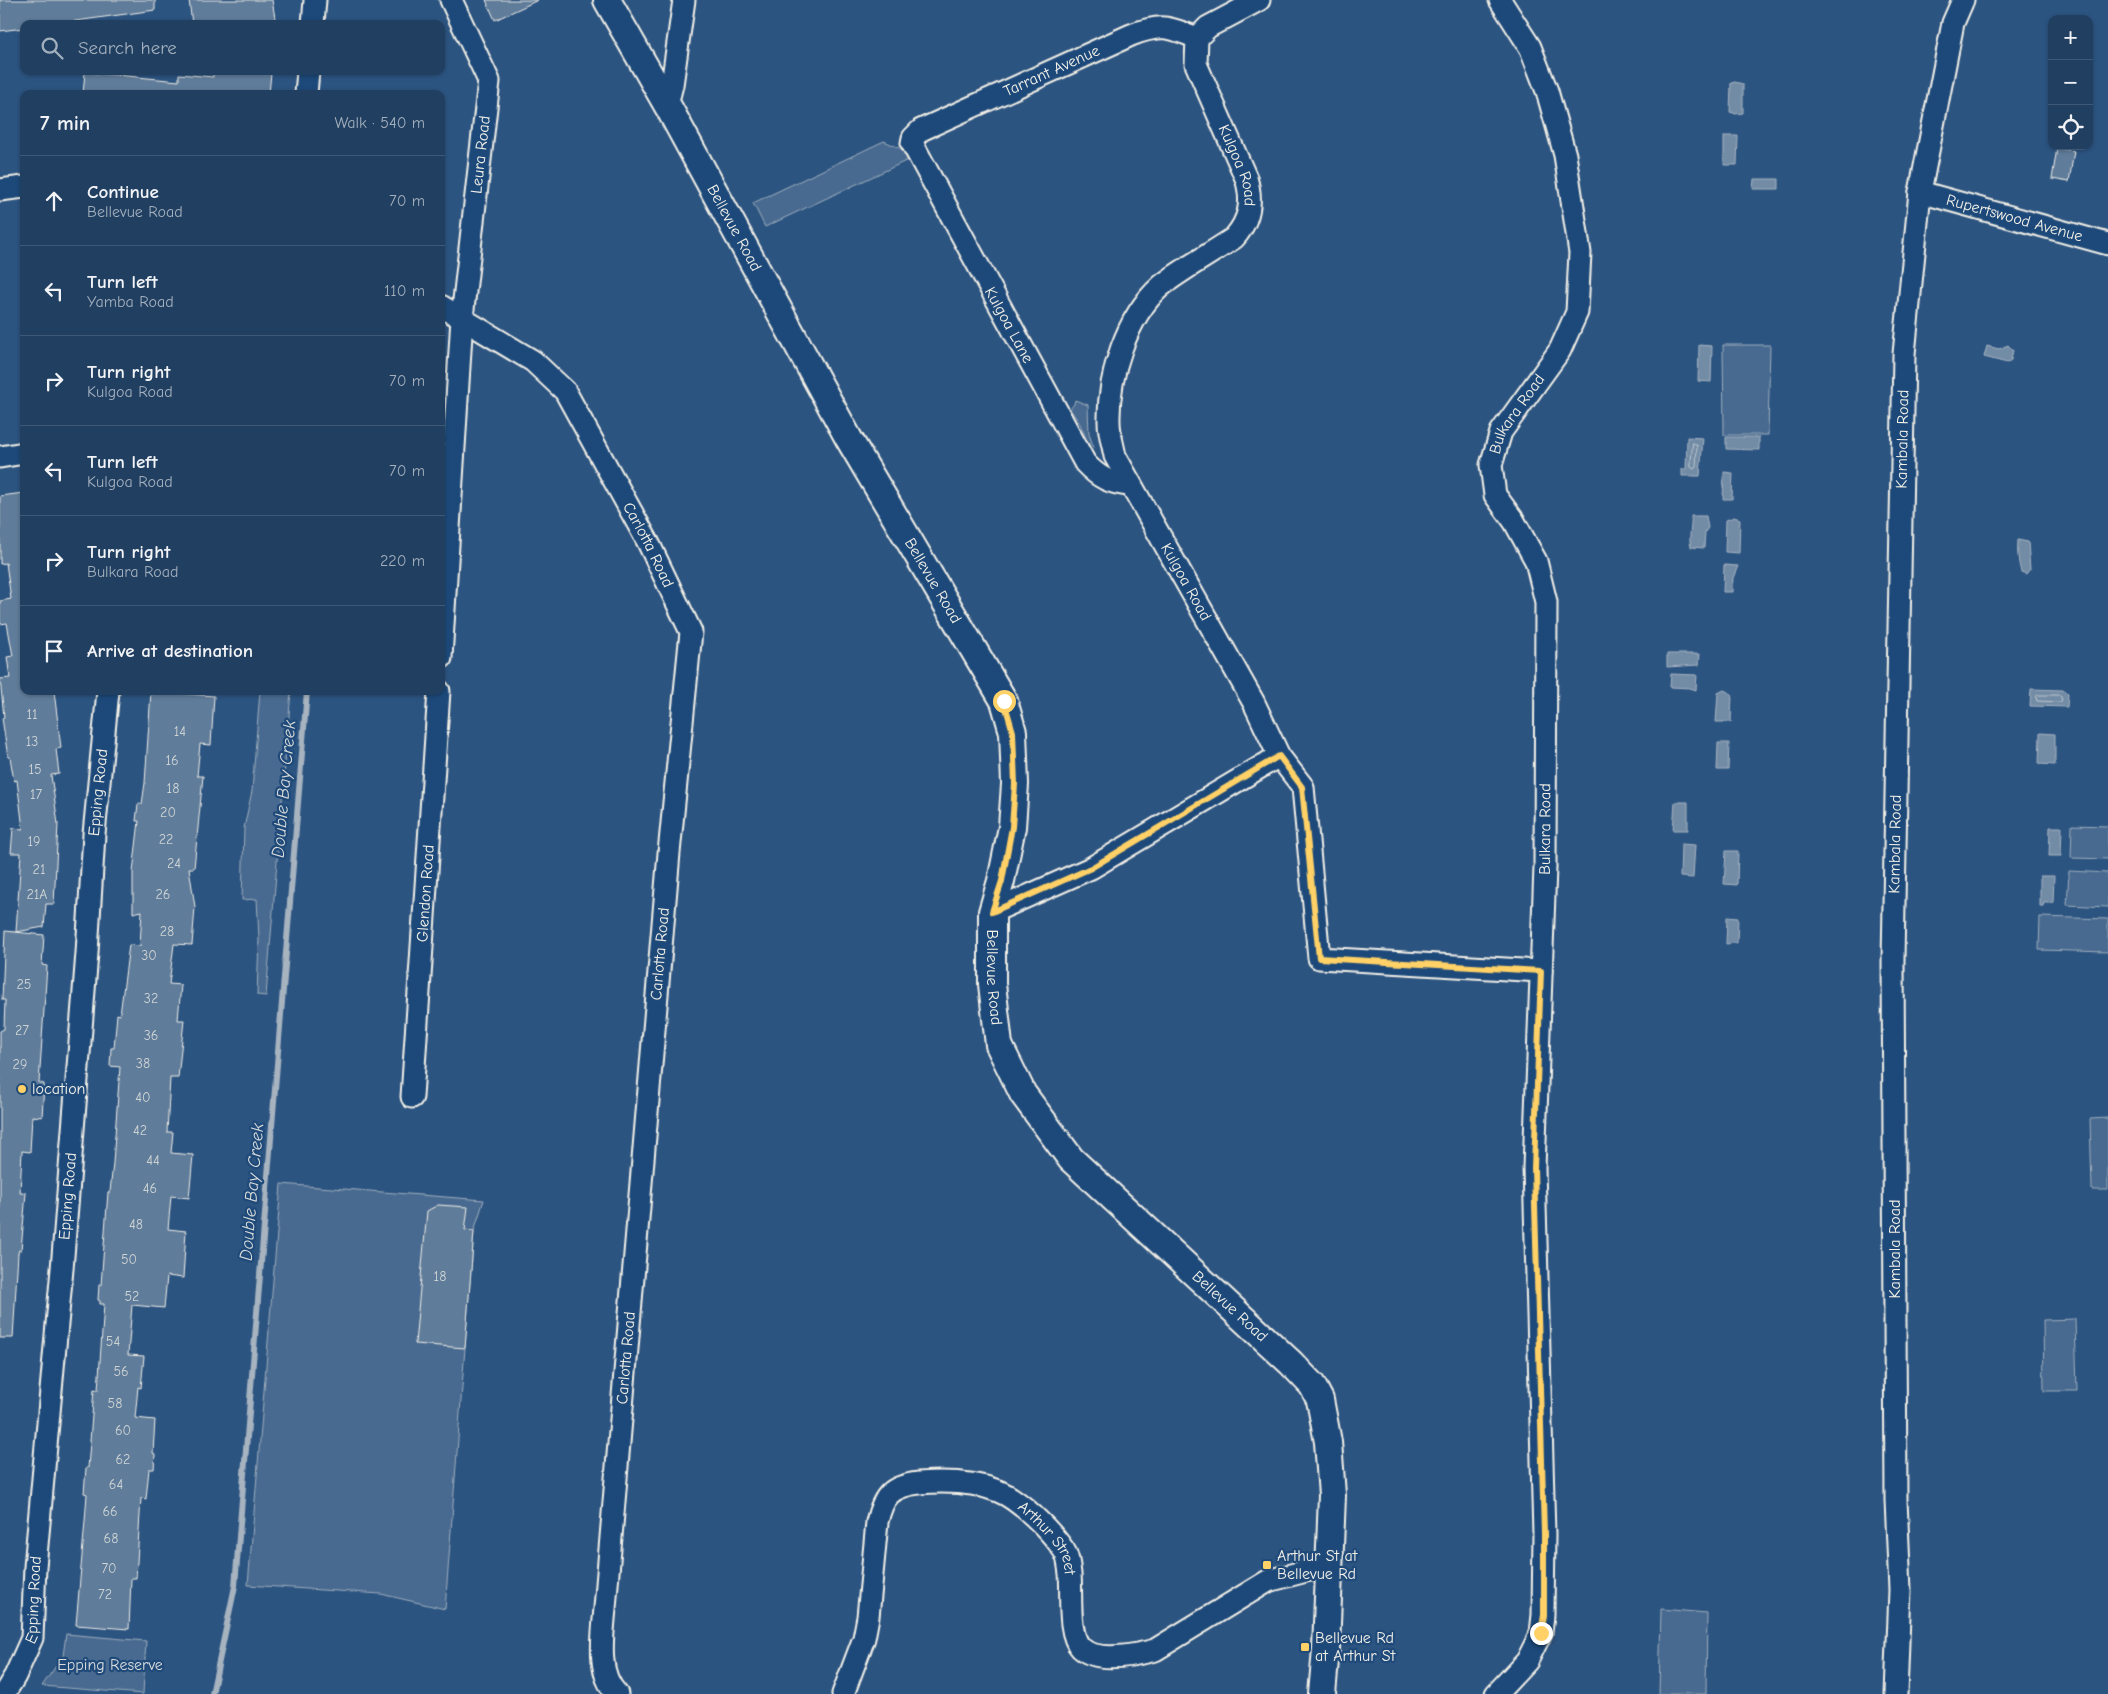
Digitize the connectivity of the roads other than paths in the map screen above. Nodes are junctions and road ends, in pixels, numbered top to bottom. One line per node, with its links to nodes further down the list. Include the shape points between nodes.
1 (315, 0): 8 (street)
2 (451, 0): 19 (street, Leura Road, via 489,81)
3 (607, 0): 12 (street, Bellevue Road)
4 (684, 0): 12 (street)
5 (1259, 0): 9 (street, via 1208,27)
6 (1500, 0): 28 (street, Bulkara Road, via 1530,47 1546,91 1565,155 1580,253 1576,312 1560,350 1502,432 1491,465 1494,495 1514,521 1536,561 1546,602 1545,867)
7 (1963, 0): 16 (street, Kambala Road, via 1953,23)
8 (312, 20)
9 (1197, 38): 13 (street, Tarrant Avenue, via 1174,28 1160,27 1130,35 922,130); 22 (street, Kulgoa Road, via 1196,64 1246,178 1250,190 1249,209 1244,227 1234,238 1160,287 1135,320 1120,353 1110,393 1109,423 1115,456)
10 (308, 75): 11 (street)
11 (306, 90)
12 (667, 105): 27 (street, Bellevue Road, via 849,439 1004,701 1013,732 1015,784 1012,827 1002,881)
13 (913, 138): 22 (street, Kulgoa Lane, via 913,147 1085,463 1106,480 1117,485)
14 (20, 188): 15 (street)
15 (0, 190)
16 (1920, 192): 17 (street, Rupertswood Avenue); 36 (street, Kambala Road, via 1904,354 1893,950 1896,1500 1900,1590)
17 (2108, 244)
18 (445, 308): 19 (street, Carlotta Road)
19 (462, 318): 23 (street); 32 (street, Carlotta Road, via 532,361 566,391 648,542 691,632 604,1608 602,1647 605,1674 610,1688)
20 (20, 454): 21 (street)
21 (0, 457)
22 (1131, 485): 26 (street, Kulgoa Road, via 1254,703)
23 (445, 593)
24 (108, 695): 31 (street, Epping Road, via 35,1568 32,1638)
25 (439, 695): 29 (street, Glendon Road)
26 (1279, 756): 27 (street, via 1091,868); 28 (street, Kulgoa Road, via 1302,787 1319,958)
27 (992, 912): 30 (street, Bellevue Road, via 992,984 999,1044 1023,1094 1071,1159 1291,1363 1312,1385 1320,1400 1328,1442 1332,1495)
28 (1541, 971): 35 (street, Bulkara Road, via 1534,1168 1544,1615 1541,1633 1527,1661)
29 (412, 1097)
30 (1328, 1569): 33 (street, Arthur Street, via 1310,1570 1268,1581 1155,1650 1138,1654 1093,1655 1081,1648 1075,1636 1070,1574 1064,1550 1036,1519 1013,1499 972,1484 903,1485 889,1494 880,1508 864,1638); 34 (street, Bellevue Road)
31 (4, 1694)
32 (617, 1694)
33 (842, 1694)
34 (1322, 1694)
35 (1496, 1694)
36 (1896, 1694)

